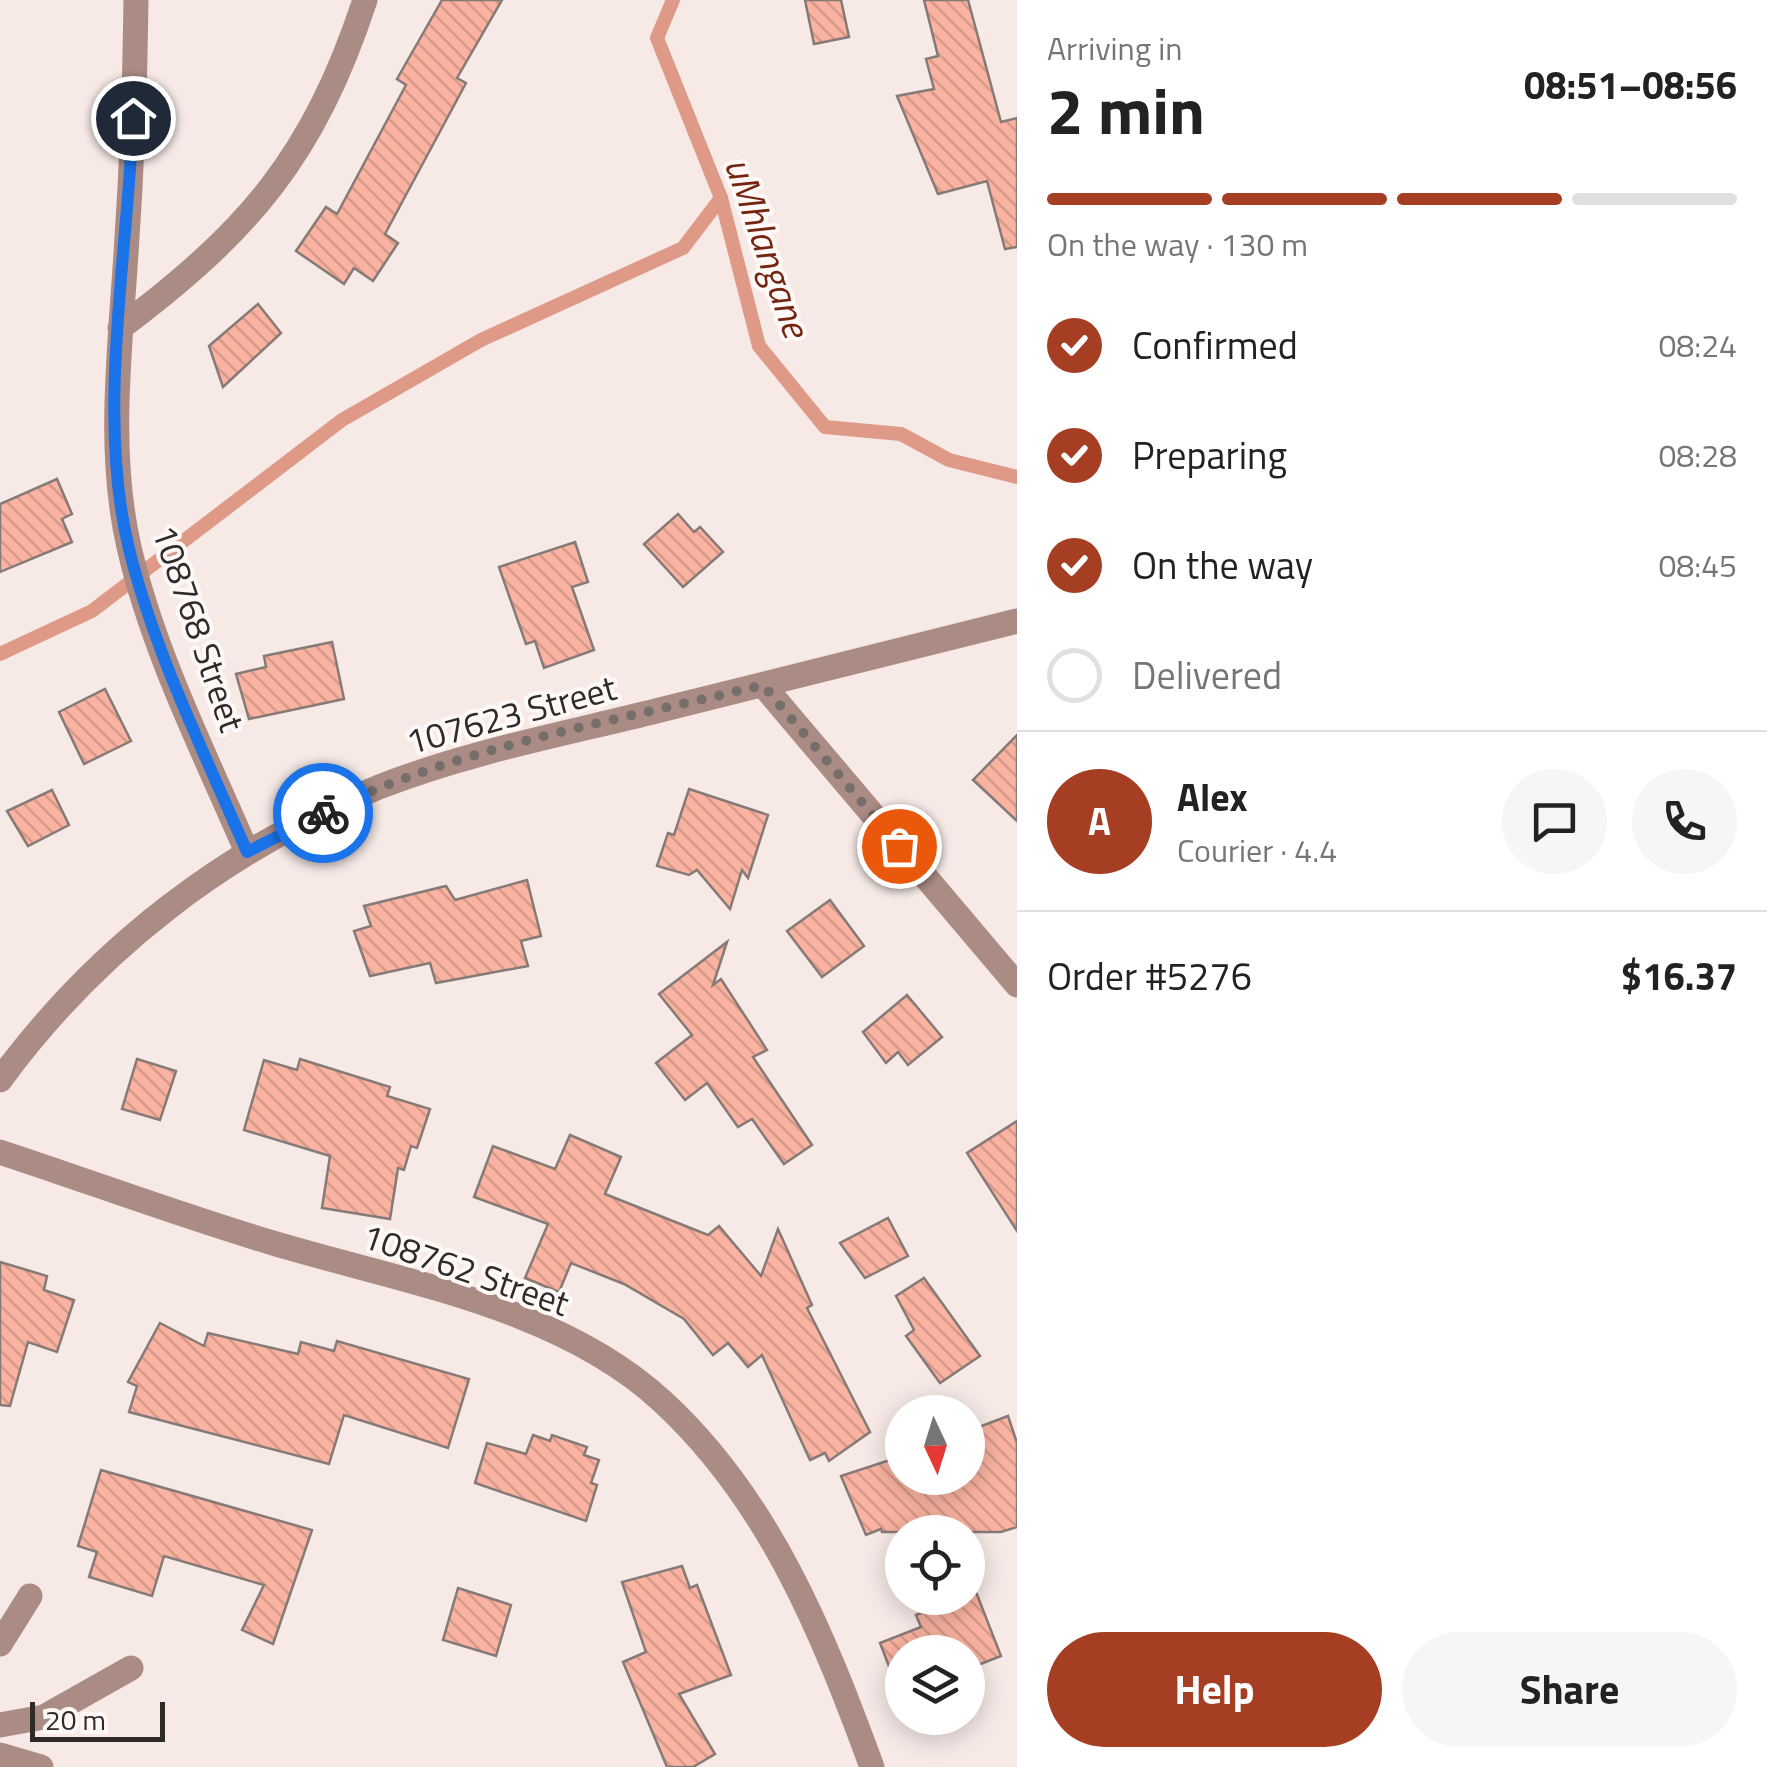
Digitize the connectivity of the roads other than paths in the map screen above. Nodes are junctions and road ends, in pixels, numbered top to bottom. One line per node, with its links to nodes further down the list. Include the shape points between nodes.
1 (136, 0): 3 (street, 108768 Street)
2 (365, 0): 3 (street, via 317,114 258,209 204,263)
3 (120, 328): 6 (street, 108768 Street, via 118,441 129,548 149,616)
4 (1017, 621): 5 (street, 107623 Street)
5 (763, 685): 6 (street, 107623 Street, via 426,771 346,801); 7 (street)
6 (247, 852): 8 (street, 107623 Street, via 120,947 64,999)
7 (1017, 986)
8 (0, 1080)
9 (0, 1152): 16 (street, 108762 Street, via 504,1313 616,1365 706,1445 778,1548 829,1654)
10 (30, 1596): 11 (street)
11 (0, 1644)
12 (131, 1668): 13 (street, via 44,1716)
13 (0, 1725)
14 (0, 1755): 15 (street)
15 (41, 1767)
16 (872, 1767)

